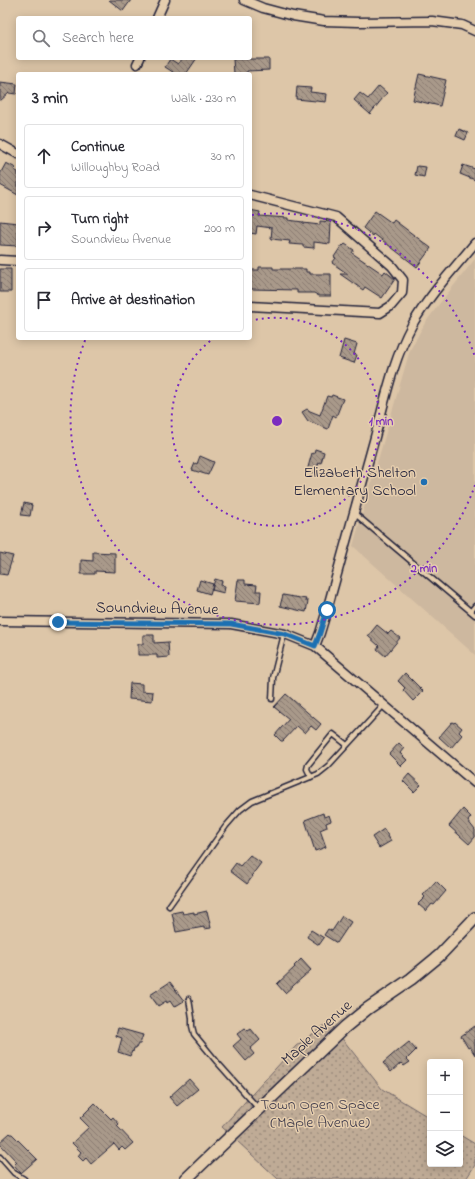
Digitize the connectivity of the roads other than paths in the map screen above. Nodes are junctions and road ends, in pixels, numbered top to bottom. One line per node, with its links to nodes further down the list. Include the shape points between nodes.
1 (165, 0): 3 (street)
2 (244, 0): 4 (street, via 263,8 324,22 432,21 462,25)
3 (158, 16)
4 (475, 31)
5 (0, 145): 6 (street)
6 (16, 153)
7 (252, 195): 11 (street, via 336,216 392,266 402,280 402,293 391,306 380,313)
8 (475, 244): 12 (street, via 420,312 405,340 392,377)
9 (0, 260): 10 (street)
10 (16, 261)
11 (252, 306)
12 (354, 513): 14 (lane); 18 (street)
13 (475, 606): 14 (lane)
14 (471, 611): 15 (lane)
15 (475, 615)
16 (0, 621): 17 (street, Soundview Avenue, via 231,624)
17 (284, 634): 18 (street, Soundview Avenue); 19 (lane, via 273,678)
18 (315, 646): 20 (street, Soundview Avenue)
19 (272, 699)
20 (384, 706): 21 (lane); 23 (street, Soundview Avenue)
21 (347, 745): 22 (lane, via 328,766); 22 (lane, via 333,734 308,765)
22 (311, 777): 24 (lane, via 252,801 240,810)
23 (475, 783)
24 (169, 906)
25 (475, 918): 27 (main road, Maple Avenue, via 439,956 345,1027)
26 (189, 999): 27 (lane, via 194,1034)
27 (259, 1108): 30 (main road, Maple Avenue)
28 (0, 1157): 29 (lane, via 14,1173)
29 (24, 1179)
30 (186, 1179)

